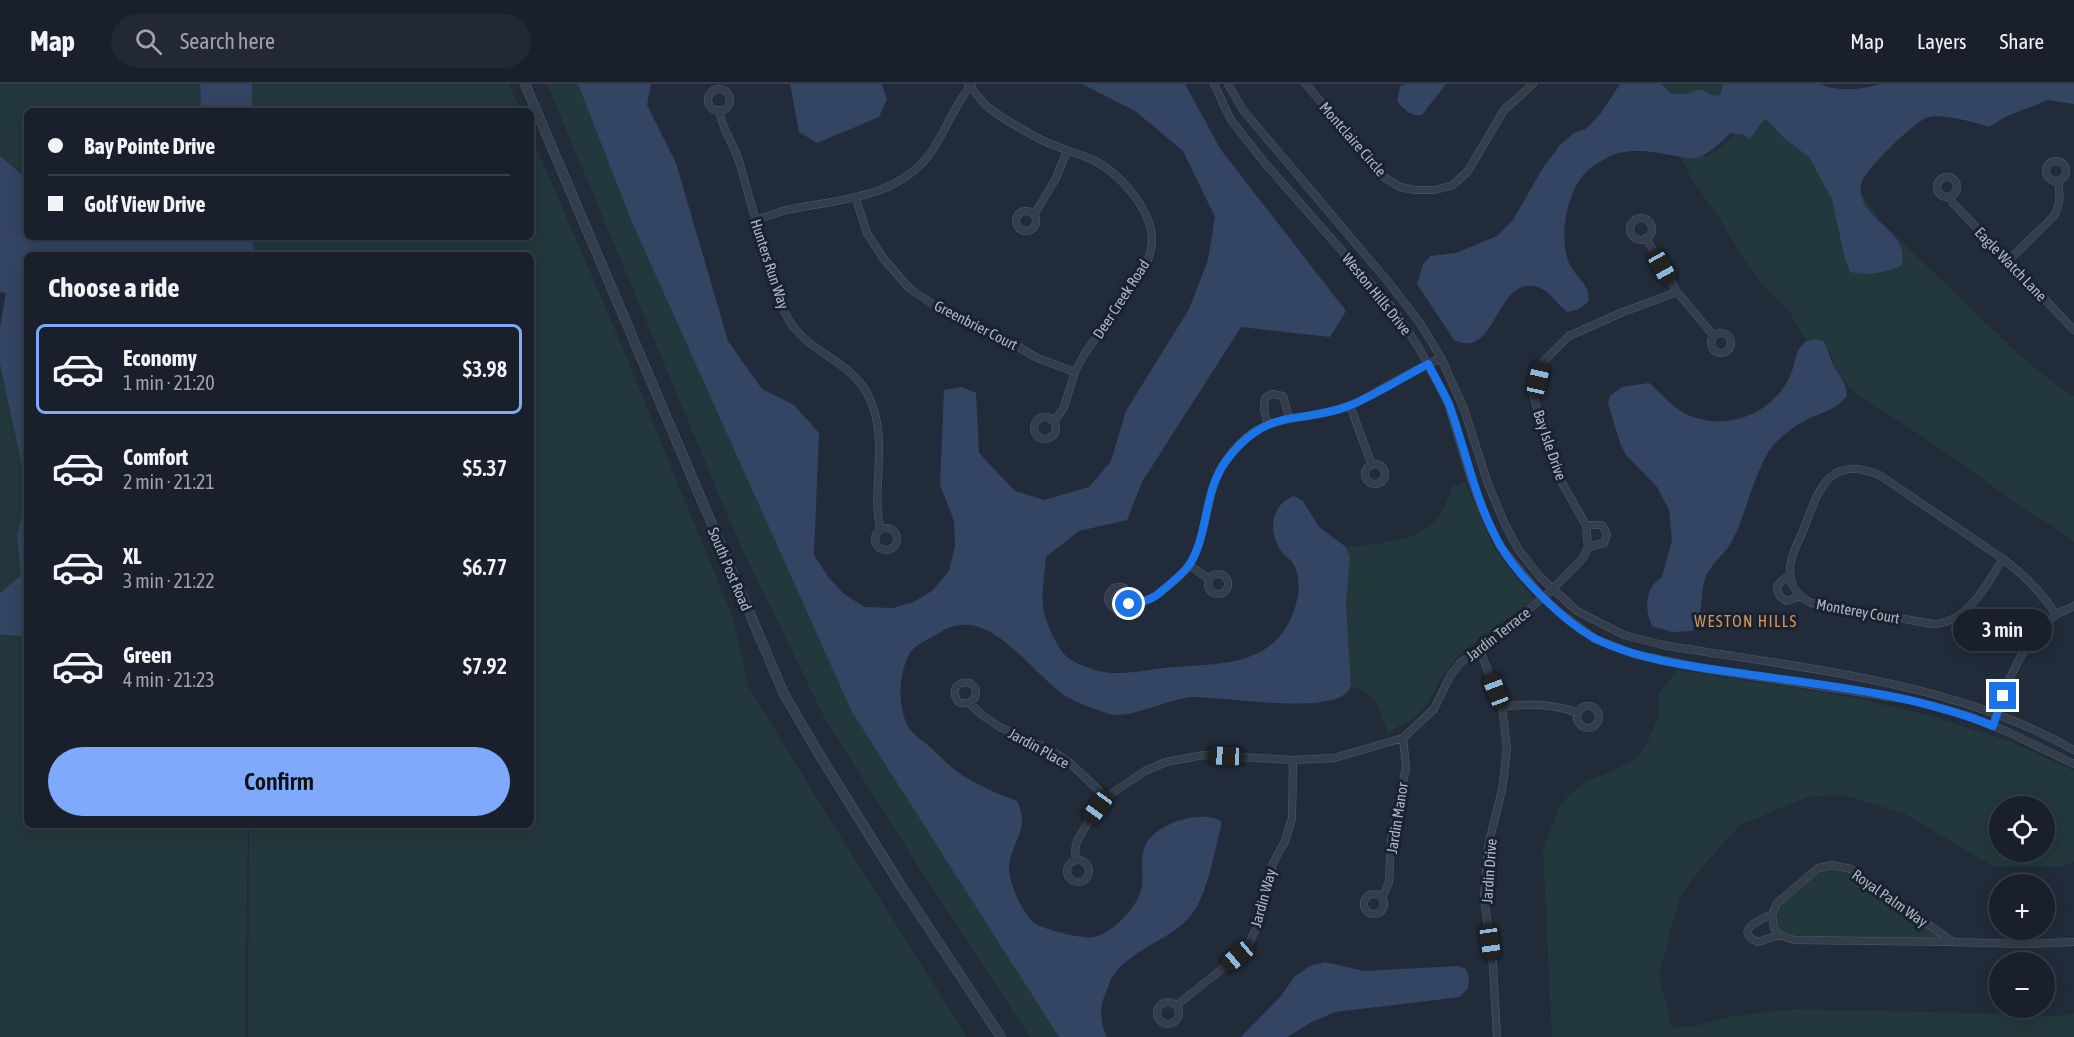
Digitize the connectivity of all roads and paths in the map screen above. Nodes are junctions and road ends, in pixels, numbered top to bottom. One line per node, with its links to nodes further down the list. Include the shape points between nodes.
1 (525, 84): 58 (street, South Post Road, via 784,694 894,876)
2 (1214, 84): 20 (street, Weston Hills Drive, via 1232,120 1264,162 1394,310)
3 (1228, 84): 19 (street, Weston Hills Drive, via 1243,110 1389,283)
4 (1306, 84): 5 (street, Montclaire Circle, via 1382,176 1400,187 1435,190 1453,185 1468,171 1504,110)
5 (1533, 84)
6 (970, 85): 8 (street, Deer Creek Road, via 988,107); 11 (street, via 929,155 916,168 896,183)
7 (719, 110): 13 (street, Hunters Run Way)
8 (1067, 151): 12 (street); 21 (street, Deer Creek Road, via 1092,159 1127,186 1149,221 1152,237 1146,266)
9 (2058, 181): 15 (street, via 2060,195 2053,217)
10 (1950, 197): 15 (street, Eagle Watch Lane)
11 (856, 199): 13 (street, via 784,211); 21 (street, Greenbrier Court, via 867,233 910,290 951,316)
12 (1034, 215)
13 (756, 220): 28 (street, Hunters Run Way, via 778,297 791,323 805,340 855,375 868,395 880,441)
14 (1646, 238): 16 (street)
15 (2007, 262): 17 (street, Eagle Watch Lane)
16 (1677, 292): 18 (street); 27 (street, Bay Isle Drive, via 1569,336 1542,363 1534,397 1541,424 1561,481)
17 (2074, 330)
18 (1714, 336)
19 (1441, 358): 20 (street); 34 (street, Weston Hills Drive, via 1464,409 1504,522 1518,549)
20 (1428, 364): 22 (street); 36 (street, Weston Hills Drive, via 1448,403 1472,482 1500,546)
21 (1075, 372): 24 (street, Deer Creek Road, via 1064,406)
22 (1350, 406): 23 (street); 26 (street)
23 (1289, 418): 25 (street); 25 (street, via 1282,396 1272,394 1265,398 1263,408)
24 (1054, 422)
25 (1268, 424): 31 (street, via 1241,442 1224,464 1212,488 1199,543)
26 (1372, 465)
27 (1586, 525): 29 (street, Bay Isle Drive); 29 (street, via 1602,525 1607,534 1604,543)
28 (880, 529)
29 (1588, 547): 34 (street, via 1583,558)
30 (2003, 558): 32 (street, via 1881,476 1853,469 1826,479 1819,489 1794,554); 35 (street, Monterey Court, via 1972,604 1946,624 1837,609); 39 (street, via 2037,588)
31 (1189, 565): 33 (street); 37 (street, via 1155,597 1138,603)
32 (1791, 576): 35 (street, Monterey Court); 35 (street, via 1777,586 1778,592 1786,601)
33 (1209, 579)
34 (1552, 590): 36 (street, Jardin Terrace); 44 (street, Weston Hills Drive, via 1577,611 1624,635 1911,688)
35 (1799, 596)
36 (1543, 598): 40 (street, Jardin Terrace); 45 (street, Weston Hills Drive, via 1595,639 1634,654 1910,700)
37 (1131, 600)
38 (2074, 606): 39 (street)
39 (2056, 615): 44 (street, via 2019,660)
40 (1479, 648): 42 (street, Jardin Drive); 46 (street, Jardin Terrace, via 1450,676 1434,709)
41 (969, 704): 50 (street, Jardin Place, via 998,726 1054,752)
42 (1502, 707): 43 (street, via 1529,703); 59 (street, Jardin Drive, via 1507,748 1502,790 1488,846 1484,897)
43 (1578, 713)
44 (1996, 714): 45 (street); 47 (street, Weston Hills Drive)
45 (1993, 726): 49 (street, Weston Hills Drive)
46 (1403, 738): 48 (street, Jardin Terrace, via 1334,758); 52 (street, Jardin Manor, via 1406,767 1391,841 1389,882)
47 (2074, 750)
48 (1293, 760): 50 (street, Jardin Terrace, via 1189,756 1145,771); 57 (street, Jardin Way, via 1292,818 1273,863 1259,923 1238,956)
49 (2074, 764)
50 (1106, 797): 51 (street, Jardin Terrace, via 1077,841)
51 (1076, 860)
52 (1382, 898)
53 (1772, 914): 54 (street); 54 (street, Royal Palm Way, via 1753,923 1749,936 1758,942); 55 (street, Royal Palm Way, via 1777,903 1818,868 1841,866 1851,869)
54 (1779, 935): 55 (street, Royal Palm Way, via 1794,940)
55 (1953, 942): 56 (street, Royal Palm Way)
56 (2074, 942)
57 (1177, 1005)
58 (999, 1037)
59 (1497, 1037)

